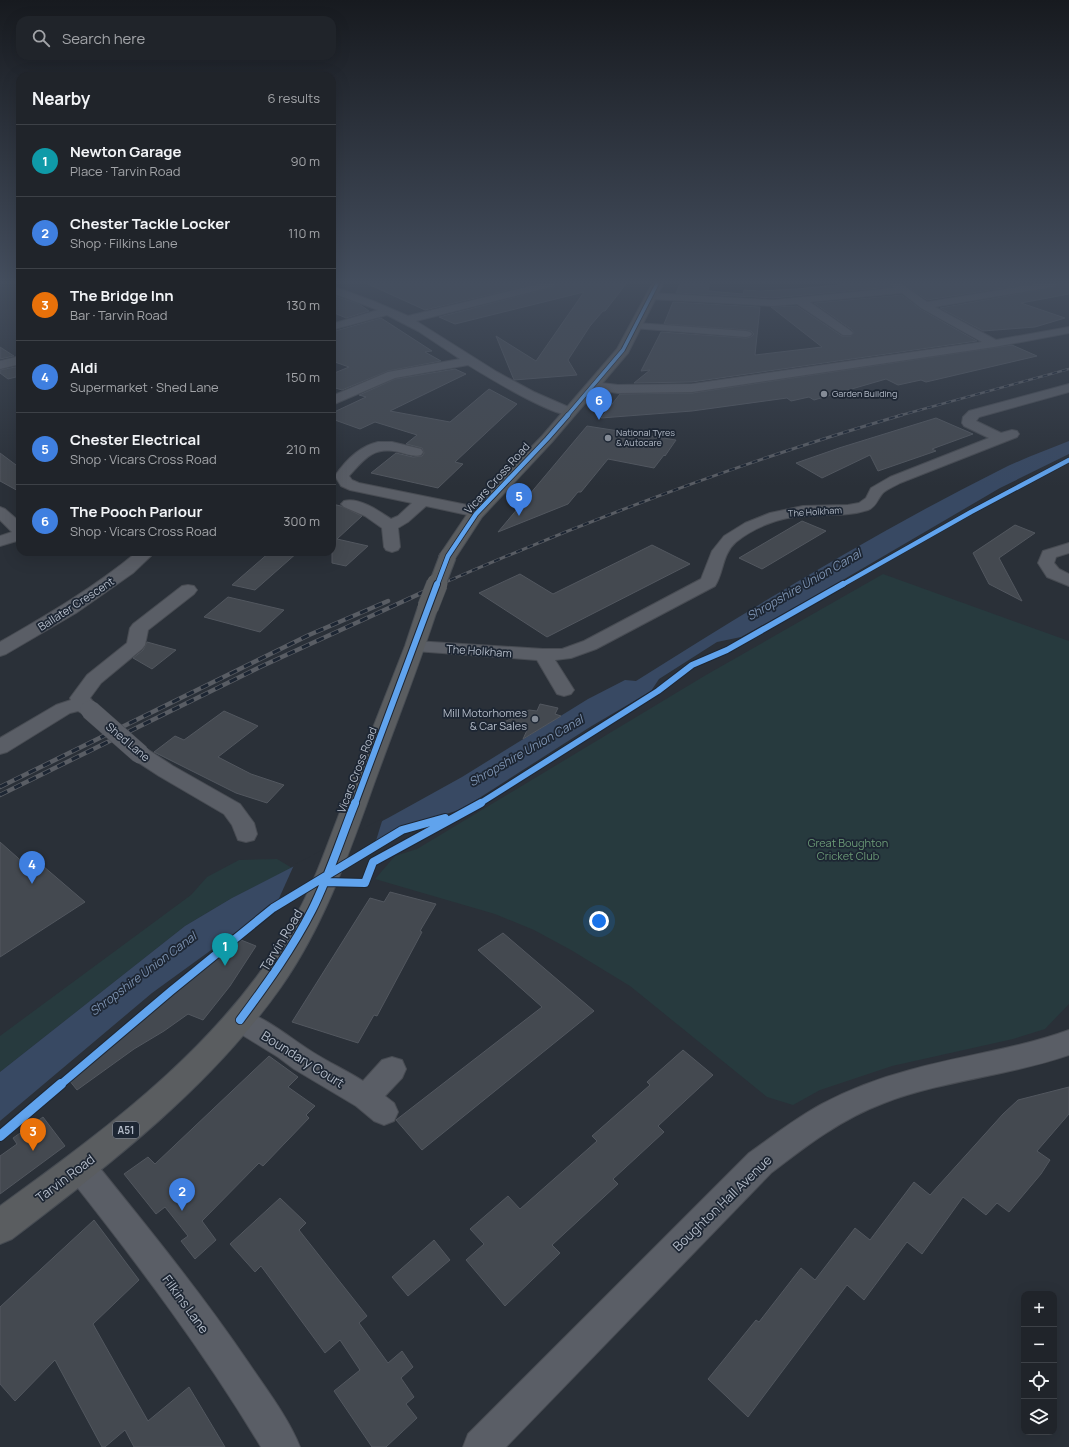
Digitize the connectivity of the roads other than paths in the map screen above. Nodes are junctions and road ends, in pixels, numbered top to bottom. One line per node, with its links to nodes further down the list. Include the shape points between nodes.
1 (457, 352): 5 (street)
2 (622, 352): 7 (highway, Vicars Cross Road / A51)
3 (942, 352): 7 (street, via 692,388)
4 (16, 361): 6 (street)
5 (470, 361): 9 (street, via 392,375); 10 (street, via 539,400)
6 (0, 365)
7 (593, 386): 10 (highway, Vicars Cross Road / A51)
8 (1069, 388): 27 (street, The Holkham, via 970,416 969,423 1006,436 895,480 876,491 872,500 864,506 848,510 803,511 775,516 751,526 730,539 718,554 709,582 590,645 564,654)
9 (336, 399)
10 (568, 412): 15 (highway, Vicars Cross Road / A51, via 547,439)
11 (416, 452): 12 (street, via 386,446 373,447 342,476 346,483 355,487)
12 (423, 501): 15 (street); 17 (street, via 403,519)
13 (348, 504): 17 (street, via 381,518)
14 (0, 512): 16 (street)
15 (477, 512): 25 (highway, Vicars Cross Road / A51, bridge, via 448,556)
16 (16, 526)
17 (390, 526): 20 (street)
18 (16, 536): 19 (street)
19 (0, 541)
20 (392, 547)
21 (1069, 548): 23 (street, via 1049,554 1046,563 1053,573)
22 (142, 556): 26 (street, Ballater Crescent, via 70,609)
23 (1069, 581)
24 (188, 590): 29 (street, via 139,628 136,645 94,679 80,698)
25 (415, 646): 27 (street, The Holkham); 32 (highway, Vicars Cross Road / A51)
26 (0, 650)
27 (543, 655): 28 (street)
28 (564, 690)
29 (85, 706): 30 (street, via 63,709); 31 (street, Shed Lane, bridge, via 140,754 232,809 243,823)
30 (0, 746)
31 (246, 834)
32 (340, 843): 33 (highway, Tarvin Road / A51, via 313,908 294,944)
33 (240, 1020): 35 (street, Boundary Court, via 375,1105); 36 (highway, Tarvin Road / A51, via 212,1052 152,1109)
34 (1069, 1042): 39 (street, Boughton Hall Avenue, via 933,1075 884,1090 842,1107 806,1129 760,1163)
35 (392, 1070)
36 (80, 1167): 37 (highway, Tarvin Road / A51); 38 (street, Filkins Lane, via 197,1318)
37 (0, 1227)
38 (282, 1447)
39 (481, 1447)

